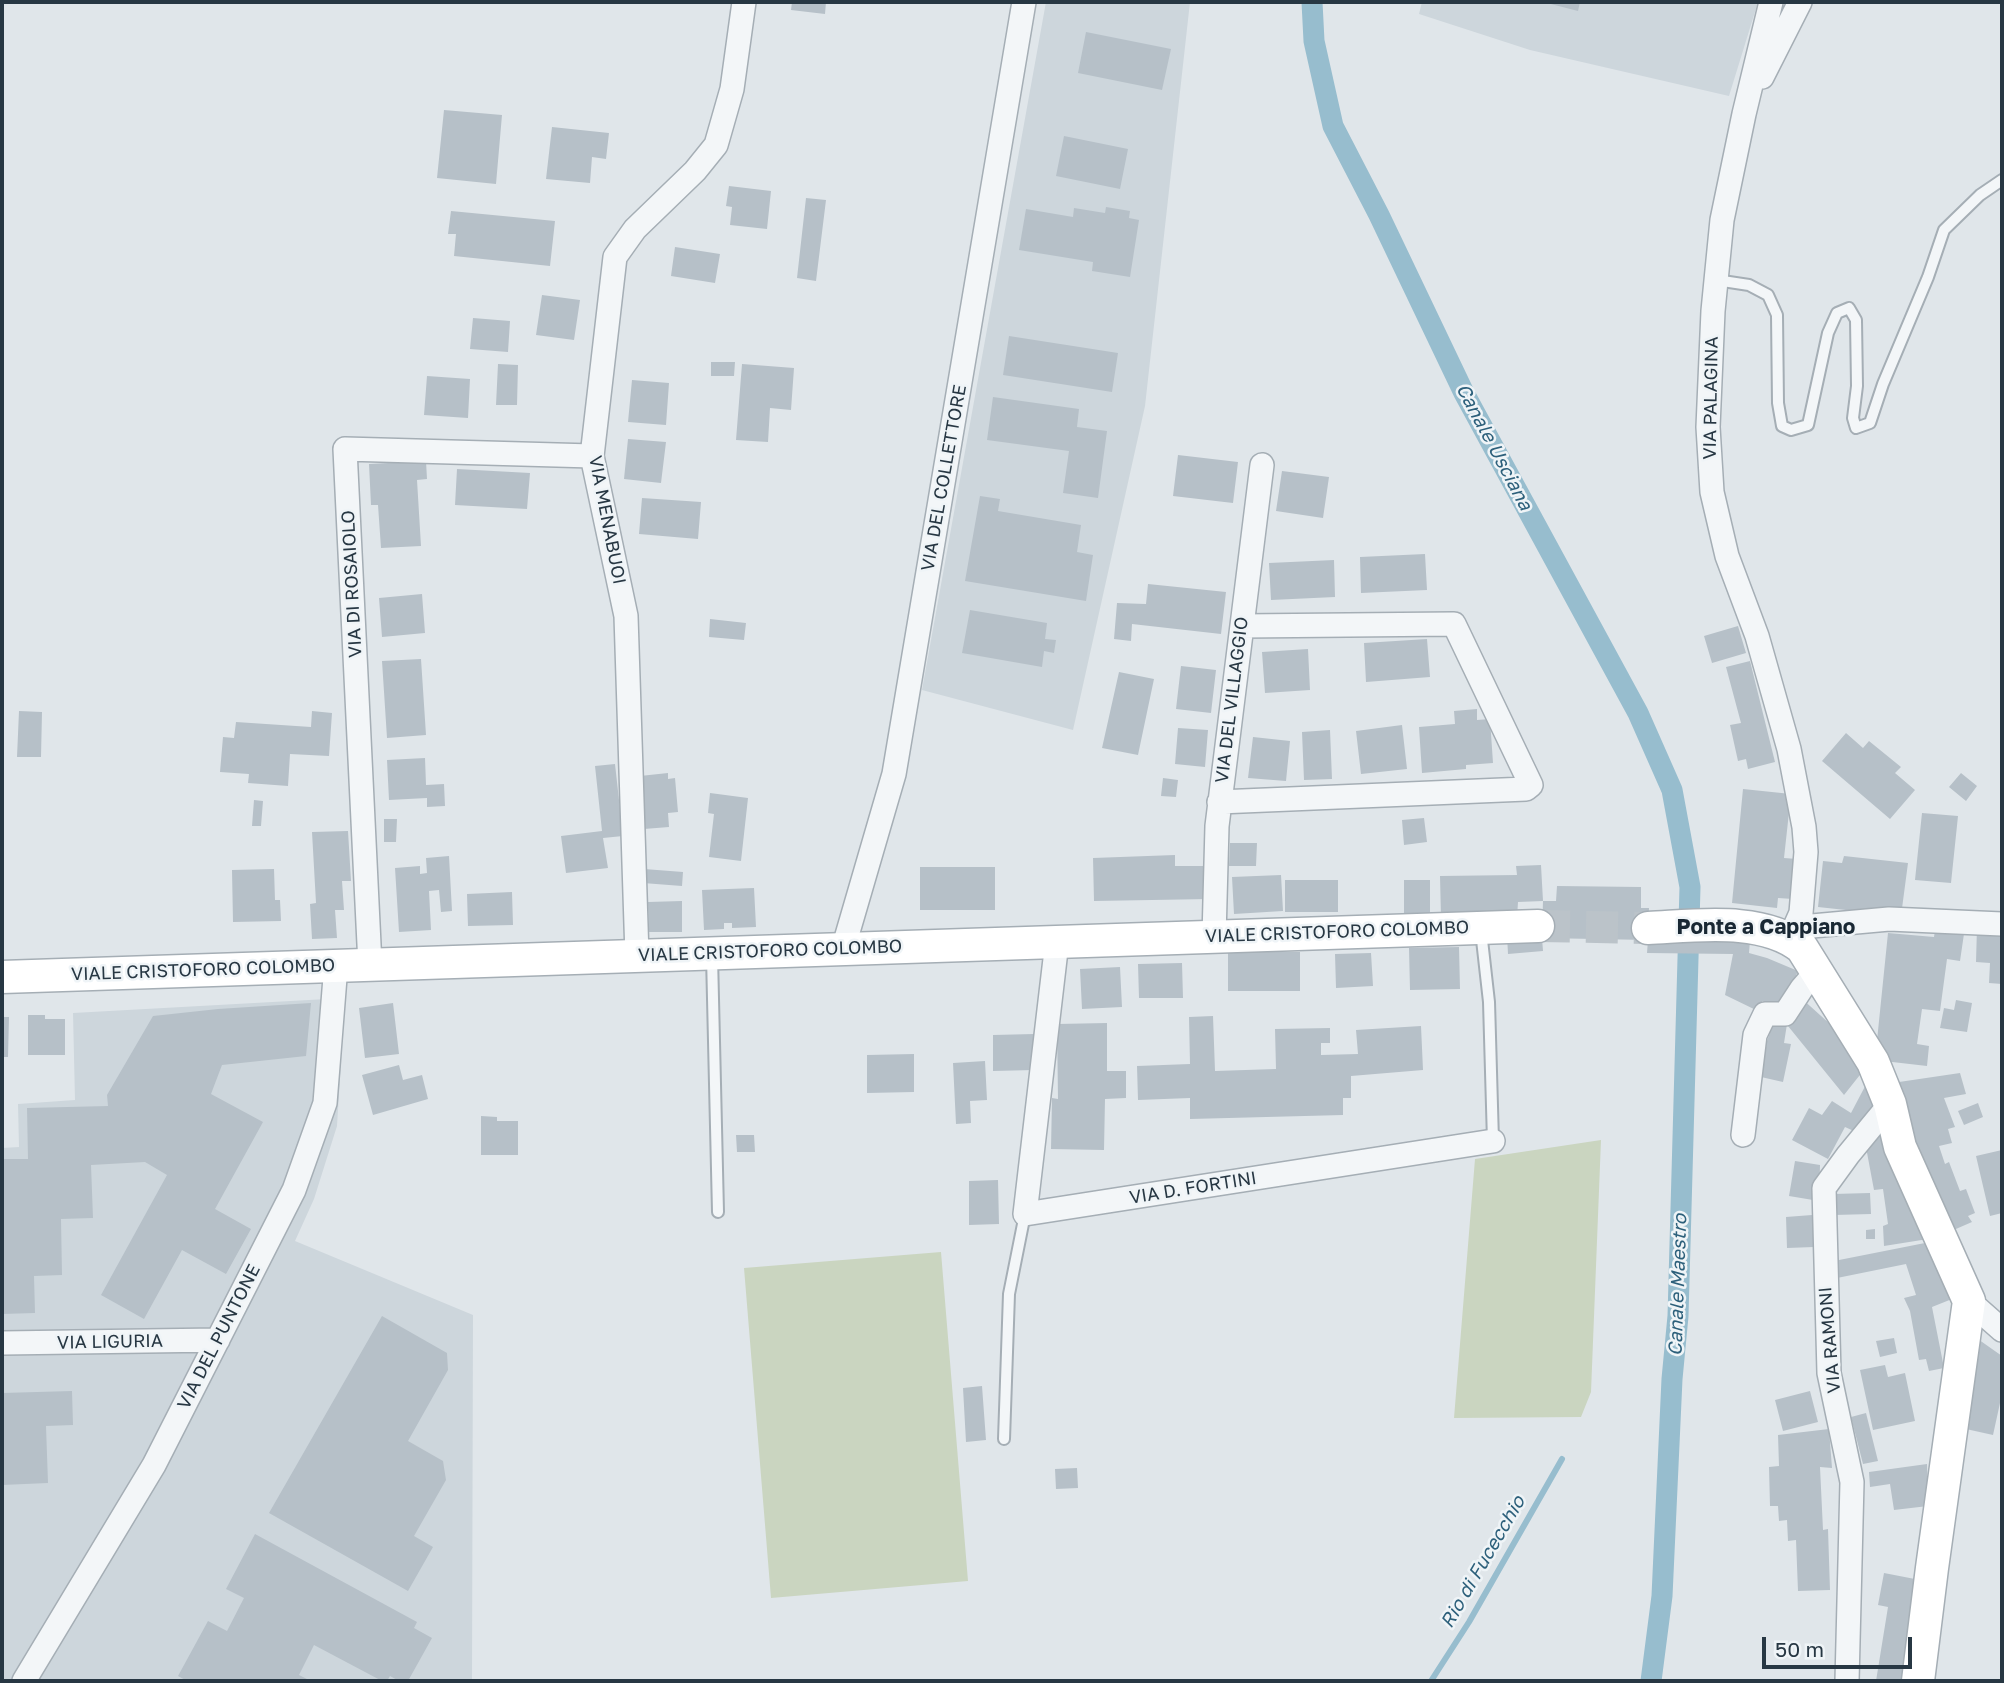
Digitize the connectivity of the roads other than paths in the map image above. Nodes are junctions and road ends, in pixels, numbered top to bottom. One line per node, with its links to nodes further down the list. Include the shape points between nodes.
1 (744, 2): 8 (street, VIA MENABUOI, via 732,89 716,145 635,229 615,257)
2 (1024, 2): 19 (street, VIA DEL COLLETTORE, via 894,774)
3 (1771, 2): 5 (street, VIA PALAGINA)
4 (1800, 2): 5 (street)
5 (1744, 114): 7 (street, VIA PALAGINA, via 1722,220)
6 (2002, 180): 7 (lane, via 1944,230 1870,423 1856,428 1856,320 1849,308 1837,313 1828,333 1808,425 1791,430 1782,426 1778,403 1777,315 1768,295 1749,285)
7 (1716, 280): 14 (street, VIA PALAGINA, via 1707,427 1712,492 1727,556 1757,636 1789,749 1806,852)
8 (592, 456): 21 (street, VIA MENABUOI, via 626,616); 23 (street, VIA DI ROSAIOLO, via 345,449)
9 (1262, 465): 10 (street, VIA DEL VILLAGGIO)
10 (1242, 626): 11 (street, VIA DEL VILLAGGIO); 11 (street, via 1454,624 1531,785 1526,789)
11 (1219, 802): 17 (street, VIA DEL VILLAGGIO)
12 (2002, 924): 14 (street, via 1889,919)
13 (1538, 926): 15 (street, VIALE CRISTOFORO COLOMBO)
14 (1796, 926): 16 (street, via 1770,931 1733,926); 24 (street, via 1802,948)
15 (1481, 928): 17 (street, VIALE CRISTOFORO COLOMBO); 28 (lane, VIA D. FORTINI, via 1489,1002)
16 (1648, 928)
17 (1214, 937): 18 (street, VIALE CRISTOFORO COLOMBO)
18 (1057, 942): 19 (street, VIALE CRISTOFORO COLOMBO); 30 (street)
19 (844, 949): 20 (street, VIALE CRISTOFORO COLOMBO)
20 (712, 953): 21 (street, VIALE CRISTOFORO COLOMBO); 29 (lane)
21 (637, 956): 23 (street, VIALE CRISTOFORO COLOMBO)
22 (336, 965): 23 (street, VIALE CRISTOFORO COLOMBO); 25 (street, VIALE CRISTOFORO COLOMBO); 33 (street, VIA DEL PUNTONE, via 325,1103 294,1190)
23 (370, 965)
24 (1817, 971): 26 (street, via 1872,1062); 27 (street, via 1785,1014 1765,1014 1755,1035)
25 (2, 976)
26 (1890, 1104): 31 (street, via 1900,1147); 37 (street, VIA RAMONI, via 1824,1188 1829,1373 1852,1482)
27 (1743, 1135)
28 (1493, 1141): 30 (street, VIA D. FORTINI)
29 (718, 1212)
30 (1025, 1213): 35 (lane, via 1009,1294)
31 (1969, 1301): 32 (street); 38 (street)
32 (2002, 1330)
33 (218, 1340): 34 (street, VIA LIGURIA); 36 (street, VIA DEL PUNTONE, via 154,1465)
34 (2, 1343)
35 (1004, 1438)
36 (24, 1681)
37 (1847, 1681)
38 (1918, 1681)

